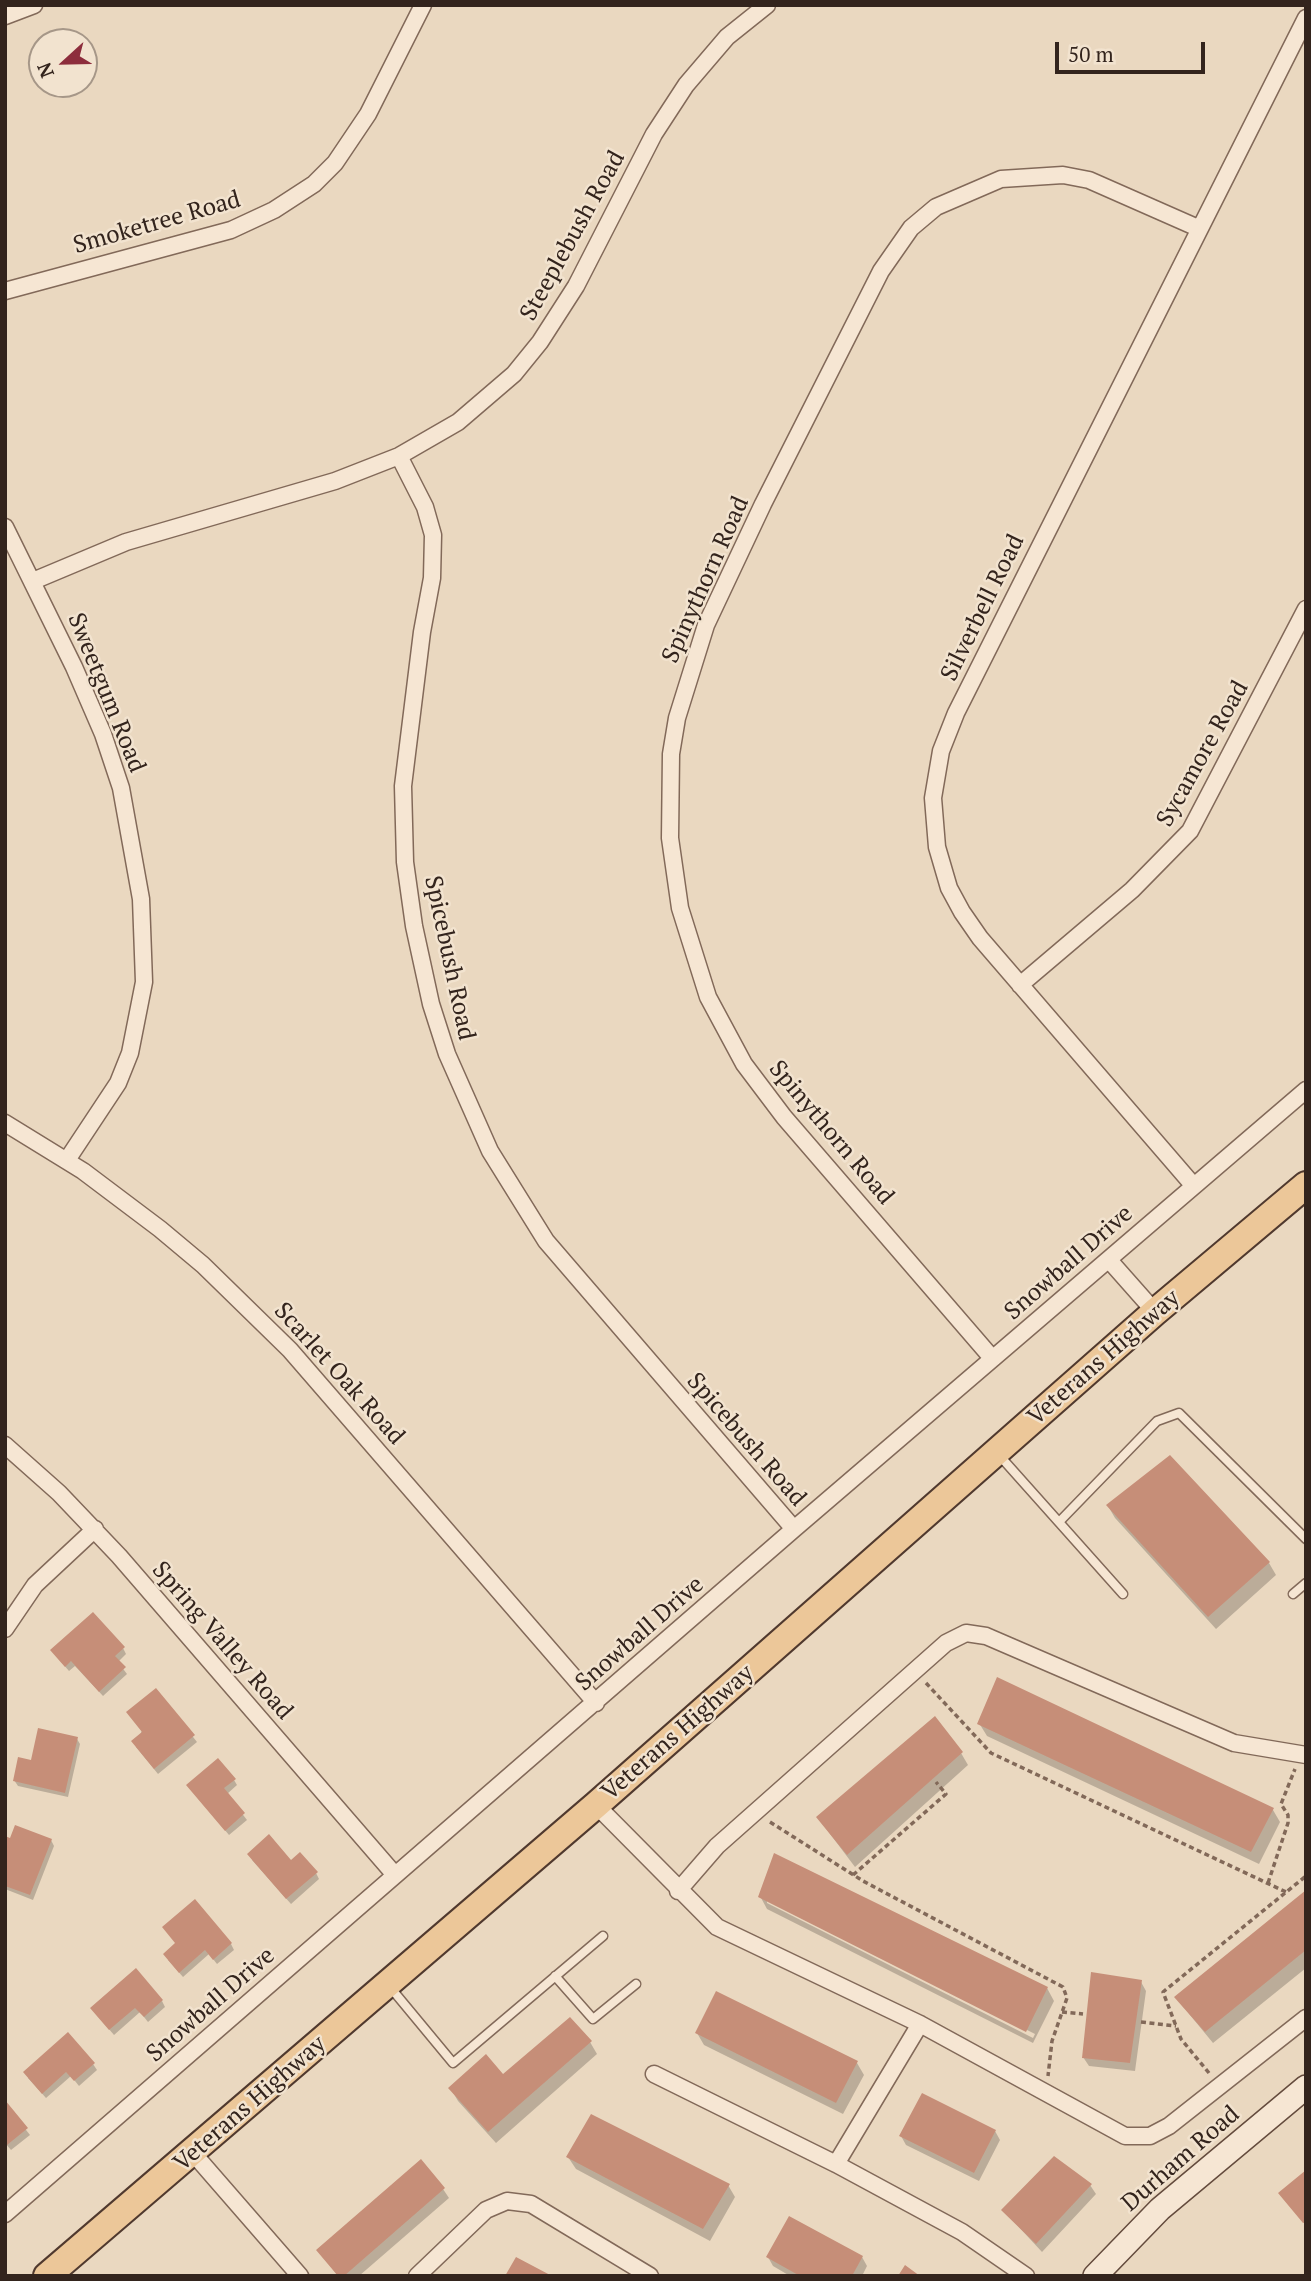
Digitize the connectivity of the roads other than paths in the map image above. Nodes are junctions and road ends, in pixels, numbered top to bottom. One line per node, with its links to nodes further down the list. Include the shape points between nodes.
1 (34, 5): 4 (street)
2 (423, 5): 7 (street, Smoketree Road, via 368,114 335,163 314,184 231,230)
3 (767, 5): 8 (street, Steeplebush Road, via 727,37 685,85 654,134 576,286 514,374 458,422)
4 (5, 16)
5 (1306, 18): 6 (street, Silverbell Road)
6 (1198, 228): 12 (street, Silverbell Road, via 941,751 934,823 949,888 980,938); 20 (street, Spinythorn Road, via 1100,184 1063,175 1001,179 936,207 911,228 881,271 763,504 706,625 677,718 671,754 670,838 680,908 713,1007 744,1064 784,1117)
7 (5, 291)
8 (400, 456): 10 (street, Steeplebush Road, via 335,481 126,542); 25 (street, Spicebush Road, via 433,535 432,578 403,786 405,862 431,1004 447,1054 490,1151 546,1241)
9 (5, 527): 10 (street, Sweetgum Road)
10 (33, 581): 15 (street, Sweetgum Road, via 94,712 121,788 144,934 144,982 130,1053 118,1083)
11 (1306, 609): 12 (street, Sycamore Road, via 1191,831 1132,890)
12 (1020, 985): 16 (street, Silverbell Road)
13 (1306, 1090): 16 (street, Snowball Drive)
14 (5, 1124): 15 (street, Scarlet Oak Road)
15 (67, 1160): 31 (street, Scarlet Oak Road, via 203,1265 290,1350)
16 (1192, 1185): 18 (street, Snowball Drive)
17 (1306, 1185): 19 (main road, Veterans Highway)
18 (1109, 1260): 19 (street); 20 (street, Snowball Drive)
19 (1156, 1312): 22 (main road, Veterans Highway)
20 (992, 1358): 25 (street, Snowball Drive)
21 (5, 1446): 24 (street, Spring Valley Road)
22 (996, 1452): 23 (lane); 33 (main road, Veterans Highway)
23 (1059, 1522): 26 (lane, via 1157,1421 1179,1413); 28 (lane)
24 (94, 1529): 30 (street, via 35,1585); 34 (street, Spring Valley Road)
25 (794, 1529): 31 (street, Snowball Drive)
26 (1306, 1539)
27 (1306, 1583): 29 (lane)
28 (1123, 1594)
29 (1293, 1594)
30 (5, 1629)
31 (596, 1703): 34 (street, Snowball Drive)
32 (1302, 1754): 35 (street, via 1234,1743 986,1636 965,1633 946,1643 717,1846)
33 (596, 1805): 35 (street); 38 (main road, Veterans Highway)
34 (395, 1875): 46 (street, Snowball Drive)
35 (678, 1891): 41 (street, via 717,1927)
36 (603, 1936): 37 (lane)
37 (555, 1976): 38 (lane, via 453,2063); 39 (lane, via 593,2019)
38 (388, 1984): 44 (main road, Veterans Highway)
39 (636, 1984)
40 (1306, 2018): 41 (street, via 1150,2136 1125,2136)
41 (920, 2024): 45 (street)
42 (654, 2074): 45 (street)
43 (1306, 2087): 52 (main road, Durham Road, via 1160,2208)
44 (193, 2153): 47 (main road, Veterans Highway); 48 (street)
45 (836, 2164): 51 (street, via 962,2232)
46 (5, 2214)
47 (47, 2276)
48 (300, 2276)
49 (417, 2276): 50 (street, via 486,2210 507,2201 531,2204)
50 (650, 2276)
51 (1026, 2276)
52 (1095, 2276)

